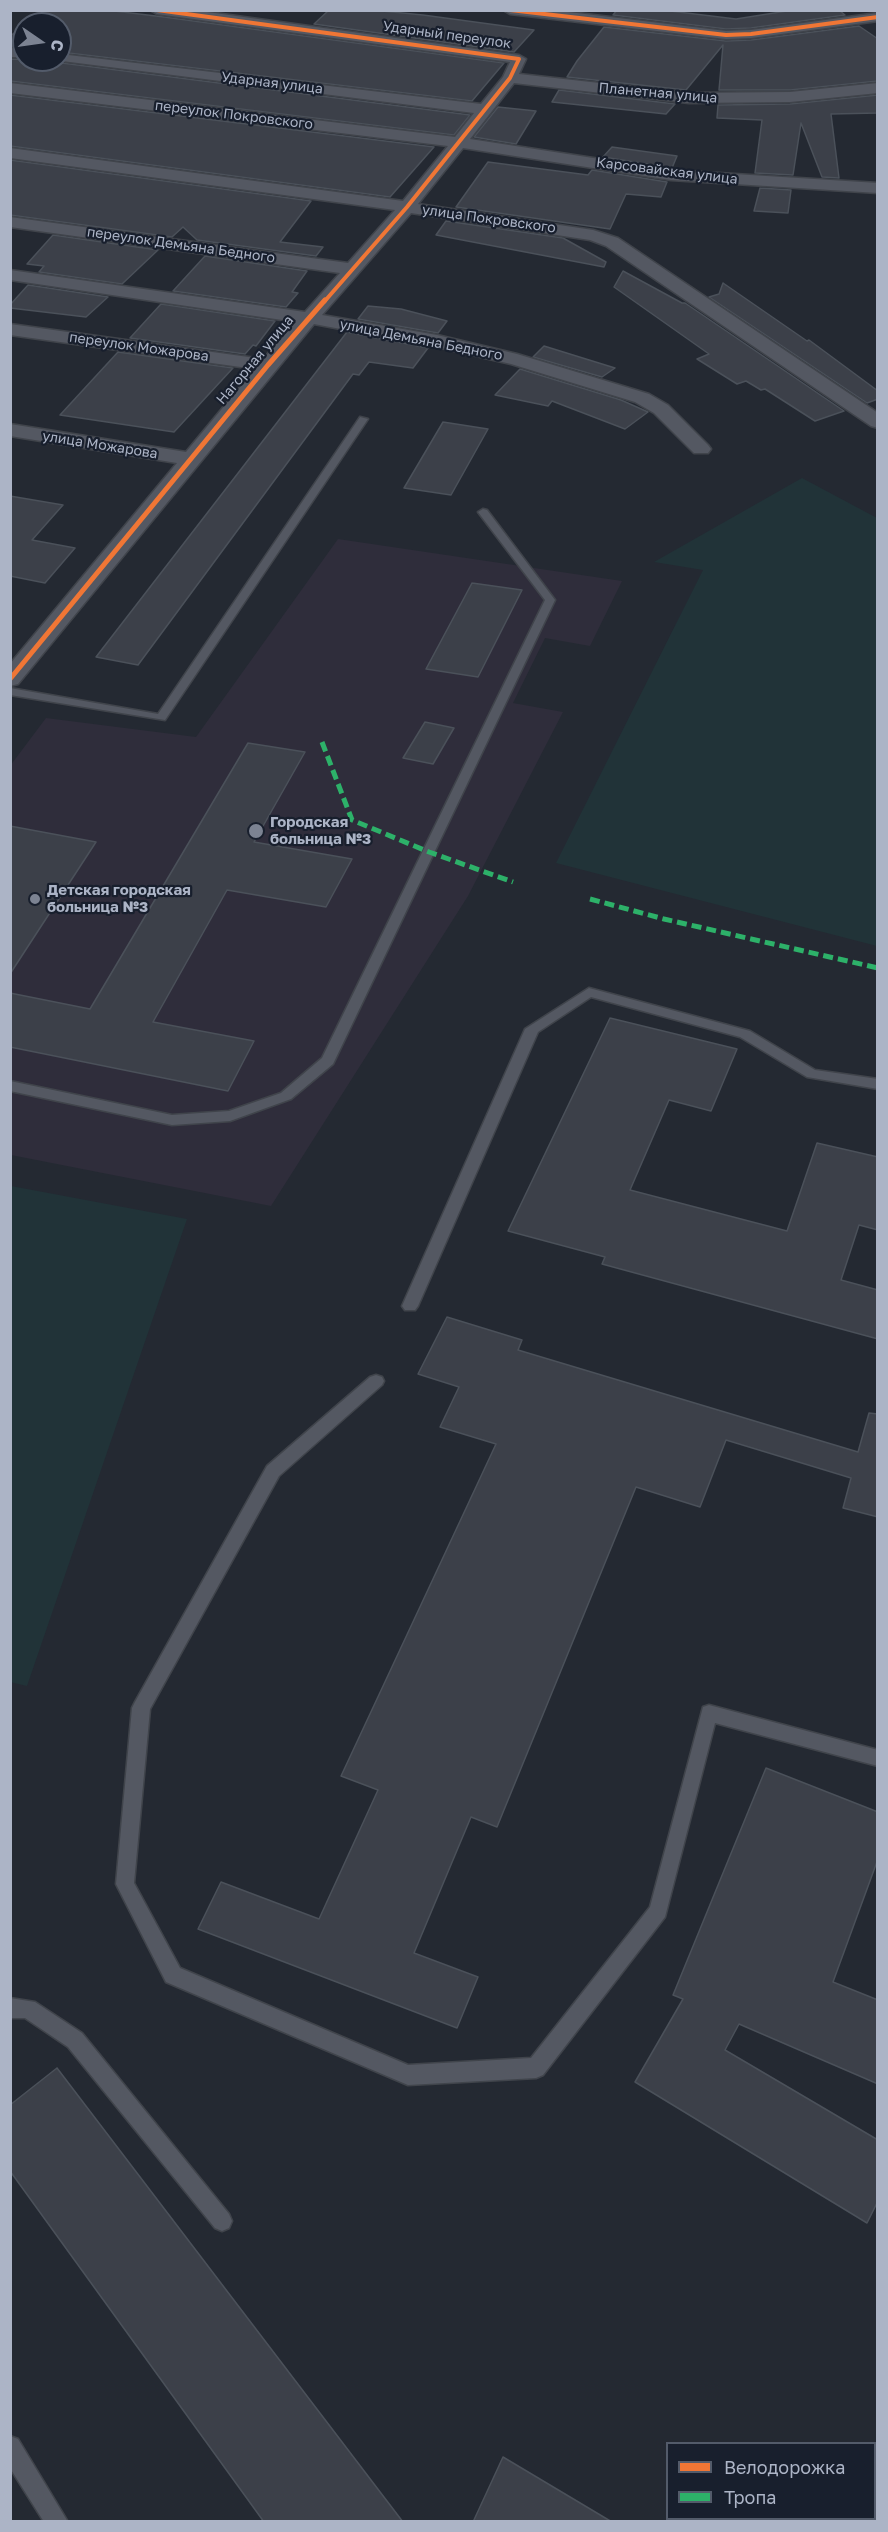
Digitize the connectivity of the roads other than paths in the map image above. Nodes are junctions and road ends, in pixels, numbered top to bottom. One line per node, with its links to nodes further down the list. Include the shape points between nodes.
1 (157, 10): 7 (street, Ударный переулок)
2 (510, 10): 5 (street, via 714,34)
3 (787, 16): 5 (street)
4 (878, 17): 5 (street)
5 (804, 27)
6 (72, 59): 11 (street, Ударная улица)
7 (519, 59): 8 (street, Нагорная улица)
8 (510, 78): 10 (street, Планетная улица, via 689,98 790,98); 11 (street, Нагорная улица)
9 (10, 88): 12 (street, переулок Покровского)
10 (878, 88)
11 (484, 109): 12 (street, Нагорная улица)
12 (458, 142): 14 (street, Карсовайская улица, via 671,175); 15 (street, Нагорная улица)
13 (10, 153): 15 (street, улица Покровского)
14 (878, 188)
15 (407, 207): 17 (street, Нагорная улица); 22 (street, улица Покровского, via 544,226 612,242)
16 (10, 222): 17 (street, переулок Демьяна Бедного)
17 (352, 269): 19 (street, Нагорная улица)
18 (10, 275): 19 (street, улица Демьяна Бедного)
19 (308, 318): 21 (street, Нагорная улица); 25 (street, улица Демьяна Бедного, via 517,360 631,395 661,409)
20 (10, 329): 21 (street, переулок Можарова)
21 (268, 365): 26 (street, Нагорная улица)
22 (874, 415)
23 (363, 418): 29 (lane, via 160,718)
24 (10, 430): 26 (street, улица Можарова)
25 (701, 449)
26 (190, 459): 28 (street, Нагорная улица)
27 (483, 512): 31 (lane, via 550,600 328,1061 286,1096 230,1116 172,1120)
28 (10, 679)
29 (10, 692)
30 (878, 1084): 32 (lane, via 812,1074 745,1034 589,992 532,1029)
31 (10, 1086)
32 (410, 1306)
33 (376, 1381): 34 (lane, via 273,1471 141,1708 125,1884 173,1975 408,2075 536,2068 658,1911 709,1713)
34 (878, 1758)
35 (10, 2008): 36 (lane, via 28,2009 75,2040)
36 (222, 2221)
37 (10, 2447): 38 (lane)
38 (57, 2522)

